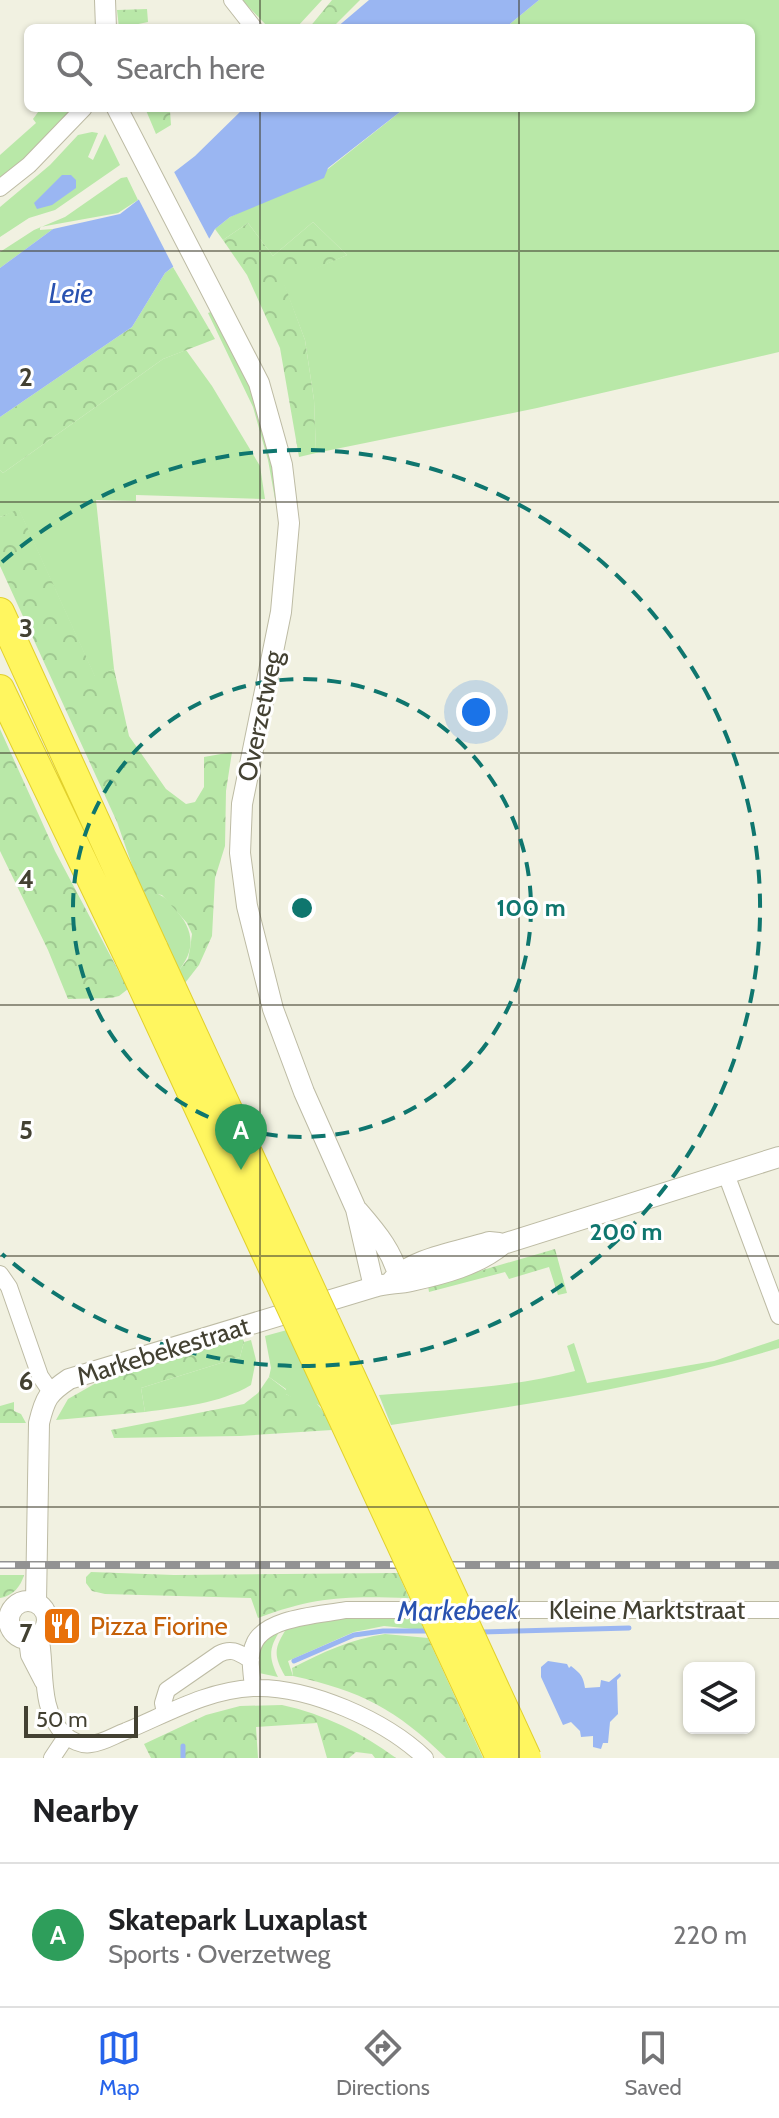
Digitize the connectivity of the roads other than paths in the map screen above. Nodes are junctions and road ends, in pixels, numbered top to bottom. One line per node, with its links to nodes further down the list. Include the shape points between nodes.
1 (105, 0): 3 (street)
2 (232, 0): 4 (street)
3 (106, 24)
4 (251, 24)
5 (80, 112): 7 (street)
6 (119, 112): 13 (street, Overzetweg, via 259,383 282,465 289,523 281,612 242,804 240,853 247,906 273,1009)
7 (0, 188)
8 (0, 612): 10 (highway, via 84,791)
9 (0, 689): 10 (highway)
10 (142, 954): 28 (highway, bridge); 29 (highway, bridge)
11 (779, 1157): 12 (street, Markebekestraat)
12 (726, 1174): 15 (street, Markebekestraat, via 503,1244 467,1265); 16 (street)
13 (356, 1209): 15 (street, Overzetweg); 15 (street, Overzetweg, via 396,1264)
14 (0, 1274): 17 (street)
15 (391, 1281): 17 (street, Markebekestraat, via 69,1379)
16 (779, 1316)
17 (51, 1392): 18 (street, Markebekestraat, via 39,1423)
18 (36, 1602): 20 (street, via 25,1601); 21 (street, via 47,1613 45,1629)
19 (779, 1610): 22 (street, Kleine Marktstraat, via 346,1610 279,1622 259,1635)
20 (5, 1616): 21 (street, via 16,1634)
21 (34, 1637): 25 (street, via 44,1653 44,1684 53,1719)
22 (251, 1660): 23 (street); 24 (street, via 232,1650 219,1654 167,1690)
23 (253, 1688): 24 (street); 27 (street, via 350,1710)
24 (165, 1713): 25 (street, via 91,1745)
25 (66, 1737): 26 (street)
26 (52, 1758)
27 (425, 1758)
28 (500, 1758)
29 (527, 1758)

